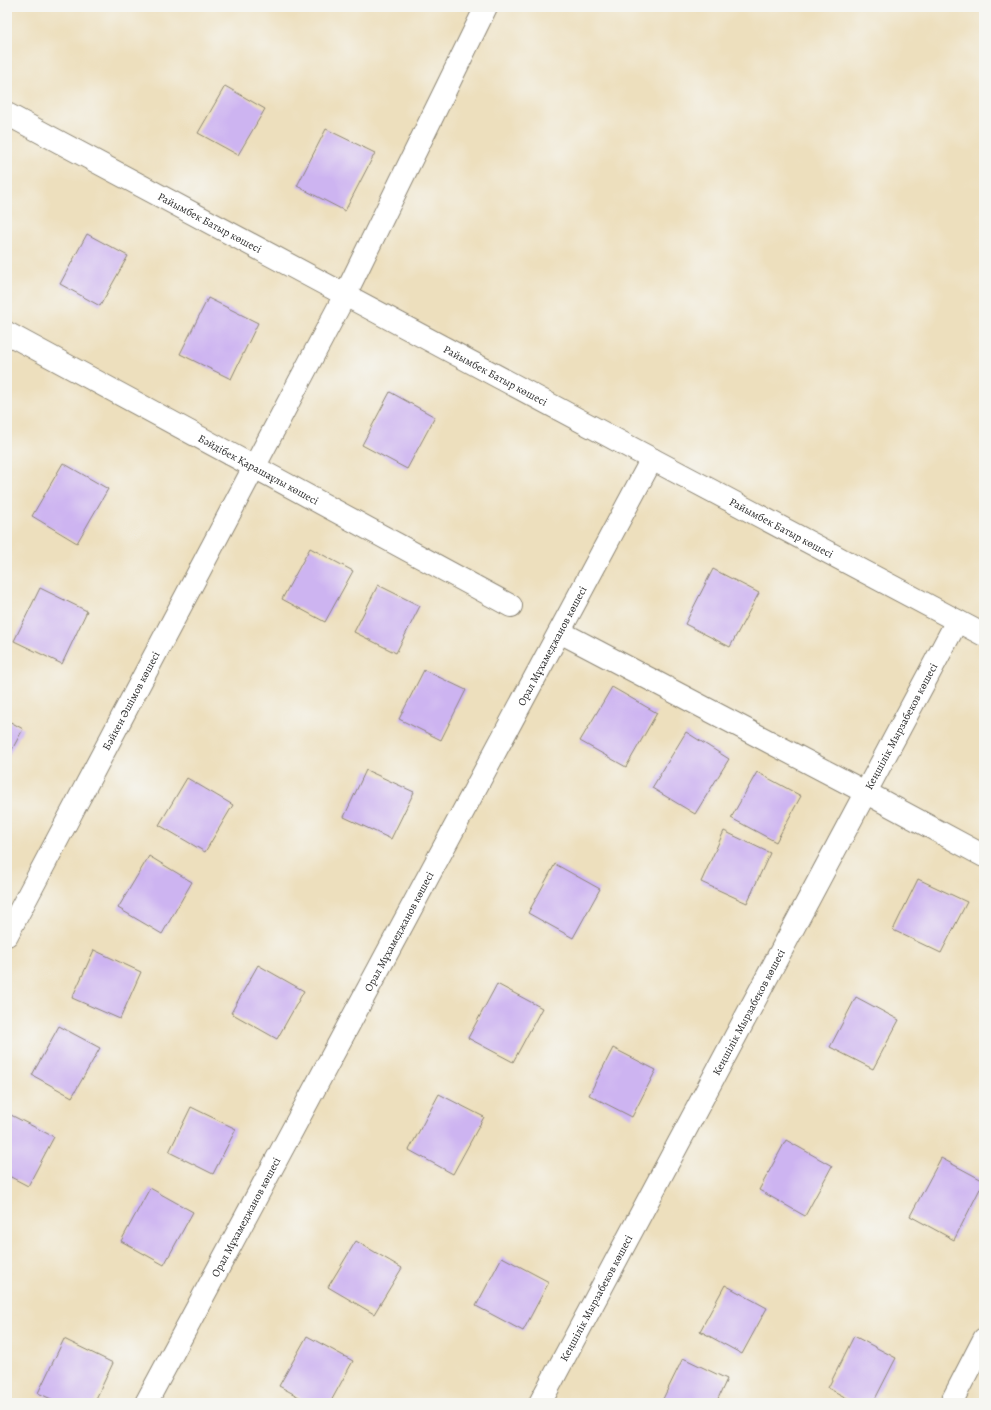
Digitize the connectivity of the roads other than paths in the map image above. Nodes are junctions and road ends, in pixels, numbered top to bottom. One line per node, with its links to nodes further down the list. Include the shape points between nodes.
1 (486, 7): 3 (street, Бәйкен Әшімов көшесі)
2 (9, 120): 3 (street, Райымбек Батыр көшесі)
3 (345, 295): 5 (street, Райымбек Батыр көшесі); 6 (street, Бәйкен Әшімов көшесі)
4 (7, 333): 6 (street, Бәйдібек Қарашаұлы көшесі)
5 (652, 459): 8 (street, Райымбек Батыр көшесі); 9 (street, Орал Мұхамеджанов көшесі)
6 (254, 467): 7 (street, Бәйдібек Қарашаұлы көшесі); 13 (street, Бәйкен Әшімов көшесі)
7 (510, 606)
8 (957, 621): 10 (street, Райымбек Батыр көшесі); 11 (street, Кеңшілік Мырзабеков көшесі)
9 (560, 632): 11 (street); 15 (street, Орал Мұхамеджанов көшесі)
10 (984, 635)
11 (865, 792): 12 (street); 16 (street, Кеңшілік Мырзабеков көшесі)
12 (984, 856)
13 (7, 935)
14 (984, 1339): 17 (street)
15 (146, 1403)
16 (540, 1403)
17 (950, 1403)

